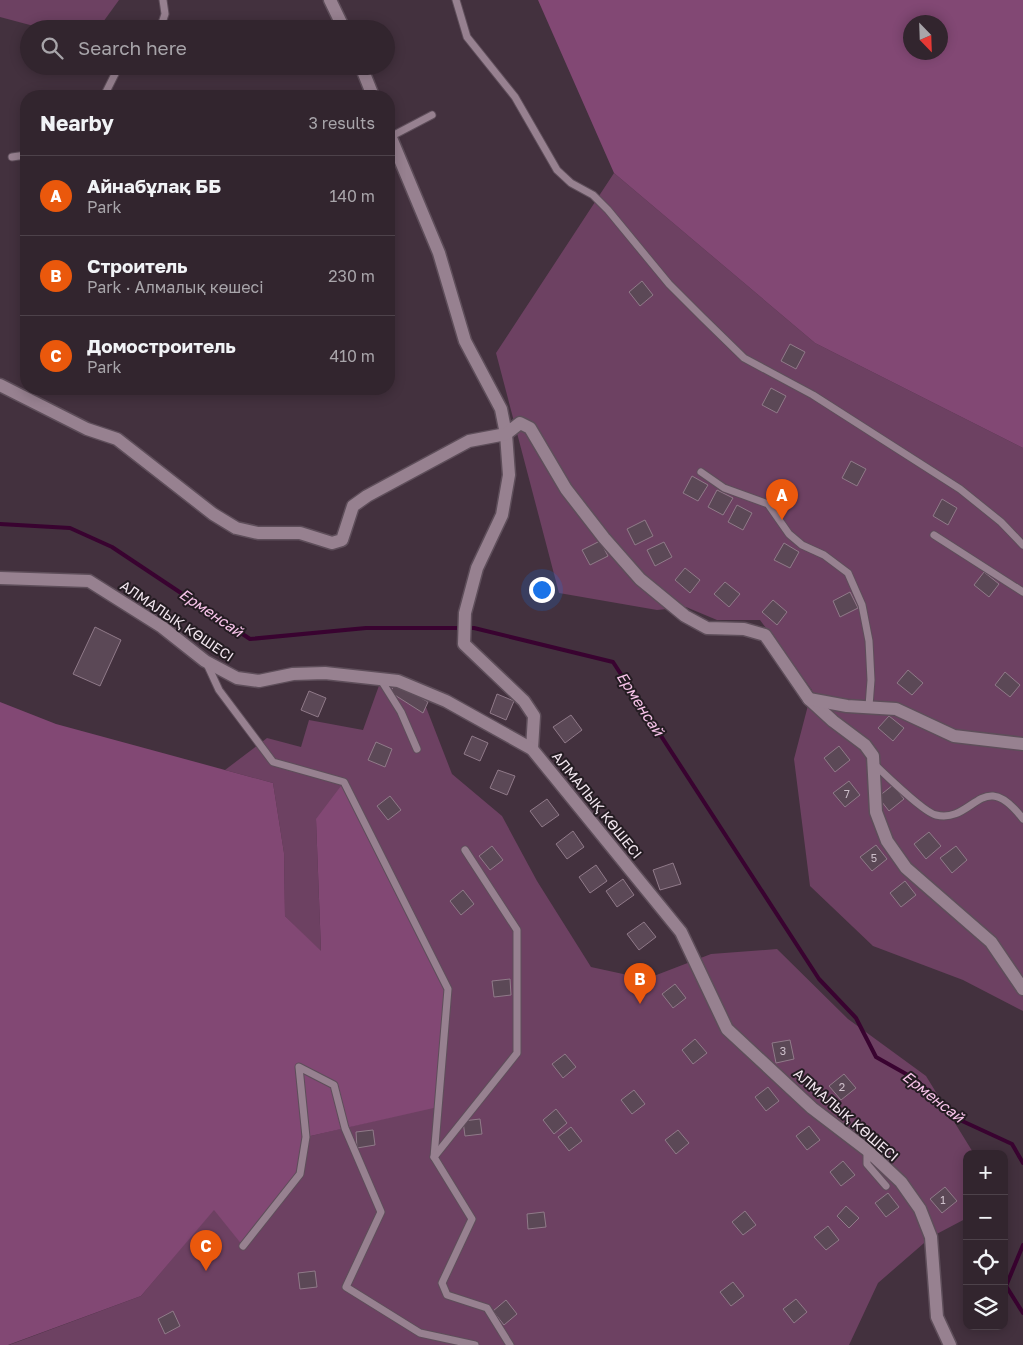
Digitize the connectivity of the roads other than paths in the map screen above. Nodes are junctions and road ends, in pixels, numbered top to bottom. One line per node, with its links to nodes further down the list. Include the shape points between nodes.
1 (163, 0): 4 (lane)
2 (330, 0): 5 (street)
3 (456, 0): 19 (lane, via 467,37 515,98 557,170 608,210 669,284 744,358 814,395 960,489 1001,522)
4 (163, 20)
5 (340, 20)
6 (114, 75): 8 (lane)
7 (365, 75): 9 (street)
8 (107, 90)
9 (371, 90)
10 (432, 115): 11 (lane)
11 (395, 133)
12 (395, 147): 16 (street, via 439,253 465,341 501,409)
13 (20, 155): 14 (lane)
14 (12, 157)
15 (0, 385): 16 (street, via 87,429 117,440 236,528 258,533 300,533 332,542 342,540 352,506 367,496 469,441)
16 (506, 434): 24 (street, via 520,423 530,428 566,489 640,579 685,616 708,628 744,629 765,635); 28 (street, via 509,475 502,515 477,568 465,613 463,638 464,644 524,701 534,716)
17 (701, 472): 25 (lane, via 724,488 768,504 789,534 848,573 862,605 869,641)
18 (934, 535): 21 (lane)
19 (1023, 545)
20 (0, 578): 22 (street, АЛМАЛЫҚ КӨШЕСІ, via 89,581 162,627)
21 (1023, 592)
22 (205, 661): 23 (street, АЛМАЛЫҚ КӨШЕСІ, via 236,678 259,681 293,674 325,673); 34 (lane, via 219,690 273,762 344,782 448,989)
23 (380, 680): 27 (lane, via 402,712); 28 (street, АЛМАЛЫҚ КӨШЕСІ, via 398,681 446,701)
24 (809, 699): 25 (street, via 847,706); 29 (street, via 866,745 873,756)
25 (869, 706): 26 (street, via 896,709 954,736)
26 (1023, 744)
27 (417, 749)
28 (532, 749): 33 (street, АЛМАЛЫҚ КӨШЕСІ, via 681,932 727,1029 812,1108)
29 (873, 763): 30 (lane, via 935,815 951,816 978,799 994,796 1012,804); 32 (street, via 876,812 887,841 906,868 991,942)
30 (1023, 819)
31 (465, 850): 34 (lane, via 517,930 517,1053)
32 (1023, 989)
33 (867, 1150): 35 (lane, via 867,1164); 39 (street, АЛМАЛЫҚ КӨШЕСІ, via 900,1182 920,1209 931,1237 937,1317)
34 (434, 1158): 38 (lane, via 472,1219 442,1283 447,1295 487,1308)
35 (886, 1186)
36 (243, 1246): 37 (lane, via 300,1174 306,1137 299,1067 334,1085 346,1128 381,1212 346,1287 420,1333)
37 (475, 1345)
38 (510, 1345)
39 (950, 1345)

